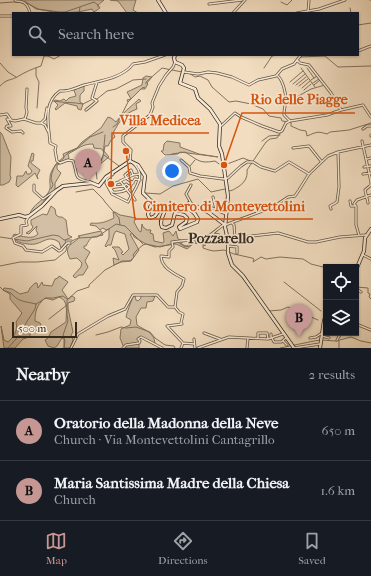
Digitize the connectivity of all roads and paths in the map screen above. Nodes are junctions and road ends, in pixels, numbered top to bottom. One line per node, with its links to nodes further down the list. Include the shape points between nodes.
1 (15, 0): 7 (street, via 24,2)
2 (158, 0): 8 (street)
3 (243, 0): 6 (street); 9 (street)
4 (309, 0): 10 (street)
5 (345, 0): 10 (street)
6 (209, 4)
7 (29, 12)
8 (165, 12)
9 (234, 12)
10 (308, 12)
11 (0, 16): 12 (street)
12 (12, 16)
13 (371, 46): 14 (street)
14 (359, 50)
15 (162, 56): 22 (street, via 135,63 115,77)
16 (175, 56): 19 (street)
17 (300, 56): 18 (street)
18 (297, 60): 21 (street, via 282,69); 26 (street, via 309,65 332,93)
19 (175, 62): 20 (street, via 183,66); 47 (street, via 160,86 152,103 150,115 123,136 122,140 131,150)
20 (184, 72): 21 (street, via 217,73 249,85 258,80); 33 (street, via 180,83 195,89 198,98 211,110)
21 (278, 76): 31 (street, via 282,81 286,99 284,115)
22 (97, 82): 24 (street, via 70,91 58,92); 25 (street, via 92,98 97,101)
23 (26, 89): 29 (street)
24 (48, 106): 32 (street, via 45,119); 37 (street)
25 (86, 110)
26 (341, 110): 28 (street, via 363,105); 31 (street)
27 (0, 115): 30 (street, via 7,114)
28 (371, 117)
29 (25, 119): 30 (street); 32 (street)
30 (11, 120): 36 (street, via 7,119 11,126 6,128 12,132)
31 (290, 121): 33 (street, via 280,132 235,113)
32 (41, 123): 37 (street, via 45,125)
33 (220, 126): 59 (street, via 219,146)
34 (371, 126): 35 (street)
35 (363, 129)
36 (23, 133)
37 (49, 135): 63 (street, via 50,143 56,146 57,162 73,161 77,177)
38 (362, 140): 40 (street)
39 (371, 145): 40 (street); 42 (street)
40 (364, 146): 43 (street); 45 (street)
41 (293, 148): 48 (street, via 309,146)
42 (371, 150)
43 (338, 152): 48 (street); 82 (street, via 339,193)
44 (371, 158): 45 (street)
45 (367, 159): 49 (street)
46 (181, 160): 59 (street, via 189,166 190,173)
47 (131, 161): 52 (street); 54 (street, via 139,169); 79 (street, via 139,166 145,177 143,193 152,202 149,217 155,216 162,206 165,207 160,224 162,227 172,225 175,213 187,218 180,230 197,222 197,216 187,206)
48 (321, 161): 55 (street)
49 (368, 166): 50 (street); 51 (street); 53 (street)
50 (371, 166)
51 (364, 167)
52 (113, 173): 63 (street, via 99,186); 64 (street)
53 (370, 173): 56 (street); 62 (street)
54 (140, 174): 57 (street); 60 (street)
55 (309, 174): 59 (street, via 289,162 276,171 249,162); 88 (street, via 295,196)
56 (364, 174)
57 (134, 175): 58 (street); 58 (street, via 131,170 125,175); 65 (street)
58 (126, 178): 61 (street); 65 (street)
59 (226, 179): 85 (street)
60 (140, 180): 65 (street, via 136,179); 73 (street)
61 (120, 182): 68 (street); 70 (street, via 116,183)
62 (371, 182): 76 (street, via 365,190)
63 (92, 183): 72 (street, via 66,185)
64 (106, 183): 69 (street); 73 (street, via 114,196 128,202)
65 (133, 183): 71 (street)
66 (34, 185): 72 (street, via 34,191 43,199)
67 (191, 185): 79 (street, via 186,194)
68 (124, 186): 70 (street); 71 (street); 71 (street, via 126,184)
69 (111, 188): 70 (street); 71 (street, via 115,192 123,192)
70 (115, 188)
71 (129, 188): 73 (street)
72 (58, 189): 86 (street)
73 (132, 194): 77 (street)
74 (371, 195): 76 (street)
75 (213, 197): 83 (street)
76 (366, 197): 80 (street); 81 (street, via 356,200)
77 (136, 200)
78 (350, 201): 81 (street, via 351,206)
79 (191, 203): 84 (street)
80 (368, 203)
81 (355, 206): 92 (street)
82 (330, 209)
83 (218, 210): 84 (street, via 212,208); 85 (street)
84 (208, 212): 89 (street)
85 (226, 214): 89 (street)
86 (29, 216): 87 (street); 97 (street, via 27,226 21,226 21,234 13,238 15,243 26,250 42,252 52,246 59,251)
87 (0, 218)
88 (232, 223): 89 (street); 95 (street)
89 (225, 225): 91 (street); 96 (street)
90 (370, 231): 93 (street)
91 (212, 234): 94 (street, via 219,235); 103 (street, via 172,243 174,247 169,250 169,257 161,256 168,270 184,279 177,292)
92 (359, 235): 93 (street); 95 (street, via 312,243 278,234)
93 (366, 235): 100 (street)
94 (220, 238)
95 (235, 238): 96 (street)
96 (228, 240): 98 (street)
97 (70, 243)
98 (228, 246): 99 (street, via 237,247); 108 (street, via 232,265 243,276)
99 (237, 253)
100 (363, 255): 101 (street); 102 (street)
101 (371, 259)
102 (359, 264)
103 (175, 307): 122 (street, via 183,314 182,324 166,326); 126 (street, via 168,308 157,295 133,295 125,309 78,334)
104 (359, 325): 105 (street)
105 (371, 330)
106 (323, 331): 118 (street)
107 (204, 333): 119 (street)
108 (283, 334): 110 (street); 115 (street)
109 (339, 336): 120 (street)
110 (271, 337): 114 (street); 121 (street, via 274,342)
111 (194, 338): 123 (street)
112 (248, 338): 113 (street); 119 (street, via 230,337); 132 (street)
113 (258, 338): 114 (street); 114 (street, via 259,333 266,333)
114 (268, 338)
115 (286, 338): 121 (street); 125 (street)
116 (310, 338): 118 (street)
117 (329, 338): 118 (street)
118 (321, 339): 125 (street); 133 (street)
119 (221, 340): 131 (street)
120 (337, 340)
121 (283, 341): 124 (street)
122 (182, 343): 123 (street); 129 (street)
123 (194, 344): 130 (street)
124 (287, 345)
125 (293, 346)
126 (71, 348)
127 (123, 348): 128 (street, via 139,343 138,339 141,338)
128 (162, 348)
129 (181, 348)
130 (195, 348)
131 (198, 348)
132 (247, 348)
133 (320, 348)

